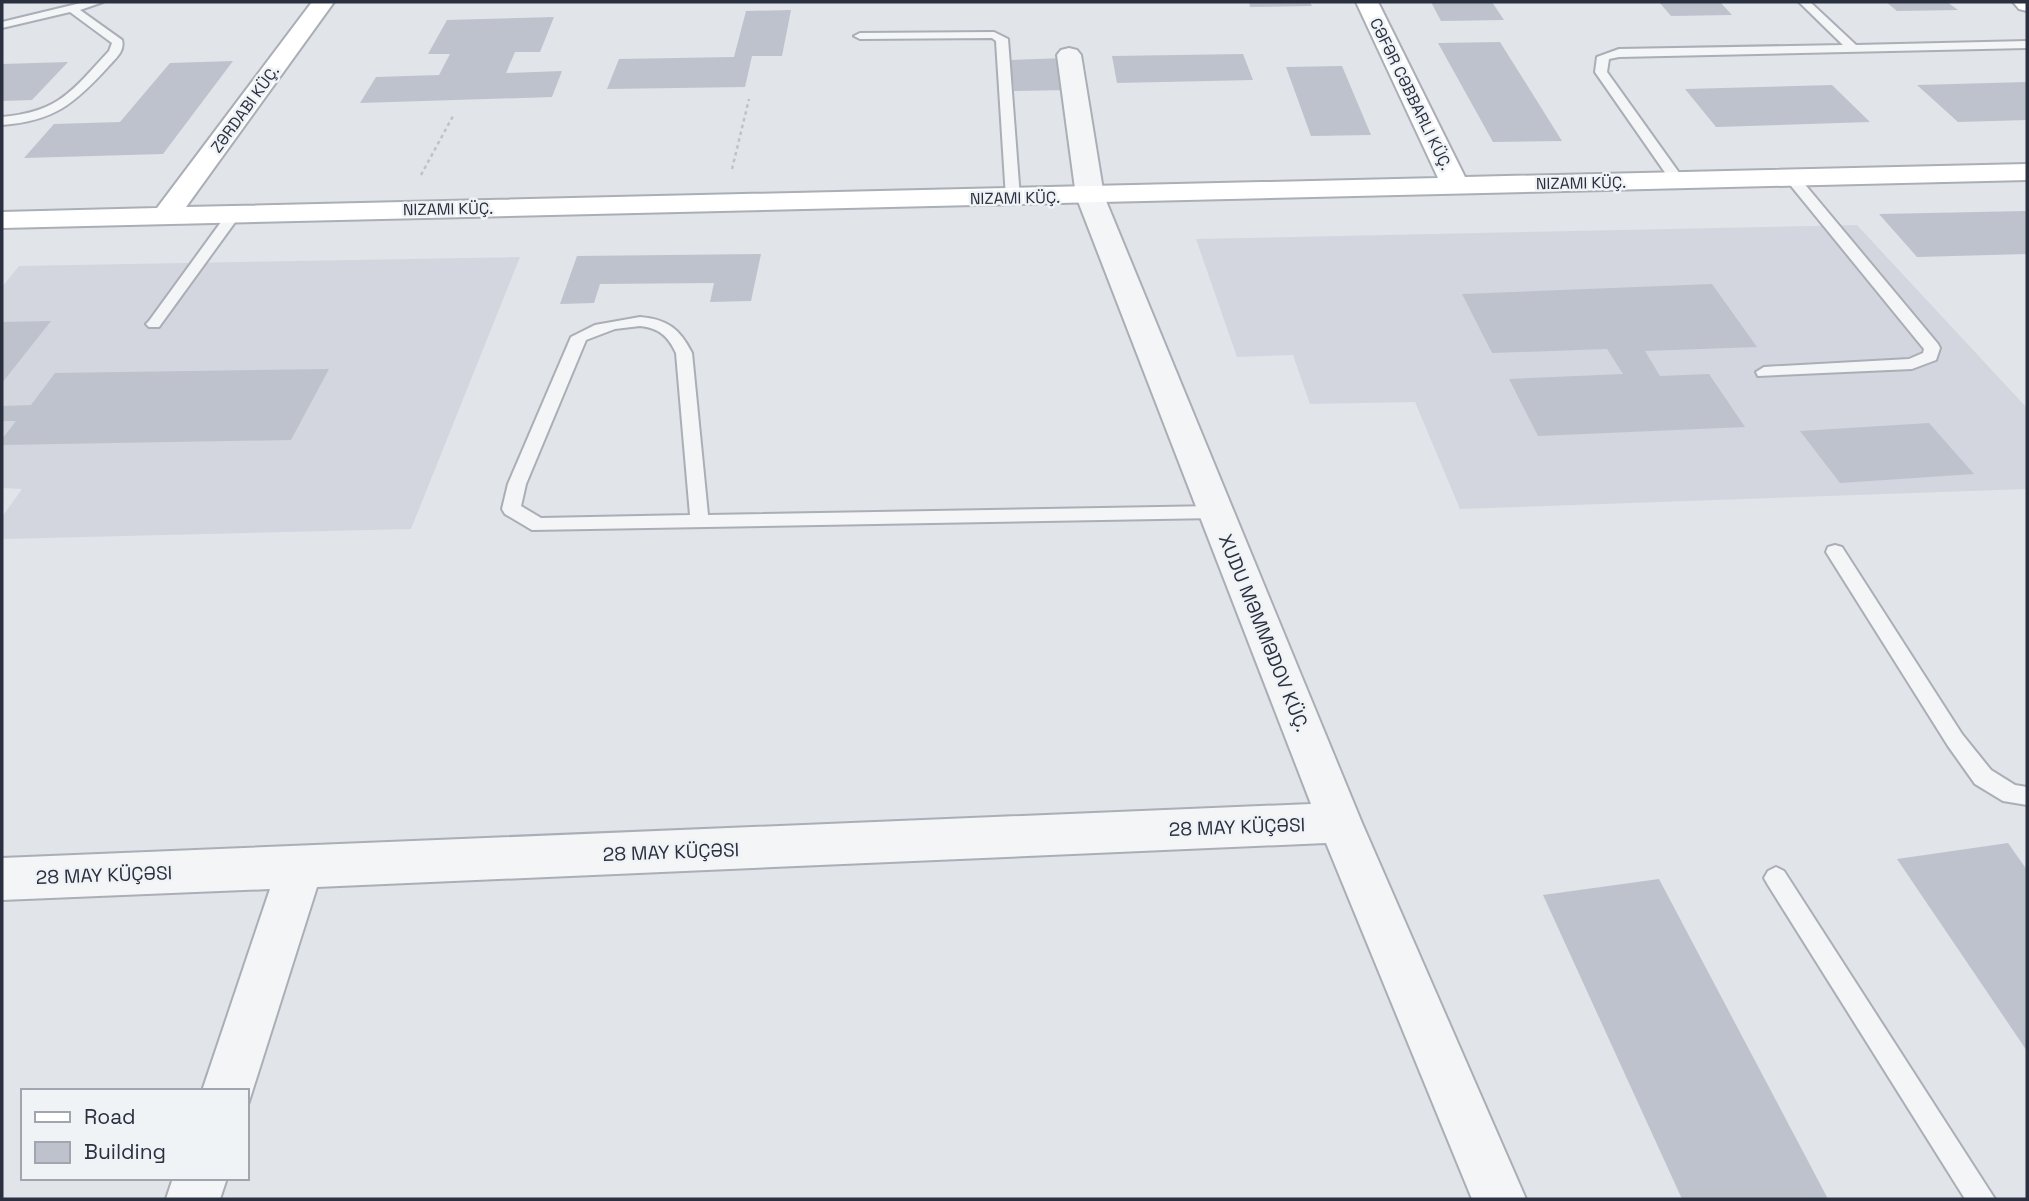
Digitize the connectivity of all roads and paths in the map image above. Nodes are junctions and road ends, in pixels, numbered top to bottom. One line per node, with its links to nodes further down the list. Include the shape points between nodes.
1 (98, 2): 5 (lane)
2 (323, 2): 23 (main road, ZƏRDABI KÜÇ.)
3 (1367, 2): 17 (main road)
4 (1804, 2): 9 (lane)
5 (71, 8): 6 (lane); 13 (lane, via 118,43 116,52 66,103 46,115)
6 (2, 25)
7 (860, 36): 19 (lane, via 1002,39)
8 (2027, 45): 9 (lane)
9 (1853, 48): 16 (lane, via 1604,57 1601,72)
10 (1069, 55): 18 (street, XUDU MƏMMƏDOV KÜÇ.)
11 (749, 99): 20 (path)
12 (453, 116): 21 (path)
13 (2, 121)
14 (2027, 172): 15 (main road, NIZAMI KÜÇ.)
15 (1792, 178): 16 (main road, NIZAMI KÜÇ.); 26 (lane, via 1932,348 1930,356 1912,363)
16 (1678, 181): 17 (main road, NIZAMI KÜÇ.)
17 (1456, 186): 18 (main road, NIZAMI KÜÇ.)
18 (1090, 196): 19 (main road, NIZAMI KÜÇ.); 27 (street, XUDU MƏMMƏDOV KÜÇ.)
19 (1013, 198): 20 (main road, NIZAMI KÜÇ.)
20 (723, 204): 21 (main road, NIZAMI KÜÇ.)
21 (402, 210): 22 (main road, NIZAMI KÜÇ.)
22 (234, 214): 23 (main road, NIZAMI KÜÇ.); 25 (lane)
23 (166, 215): 24 (main road, NIZAMI KÜÇ.)
24 (2, 220)
25 (154, 324)
26 (1764, 372)
27 (1216, 512): 28 (lane); 31 (street, XUDU MƏMMƏDOV KÜÇ.)
28 (700, 522): 28 (lane, via 538,525 511,509 517,484 579,337 606,325 652,322 672,332 684,353)
29 (1835, 552): 30 (lane, via 1983,777 2011,794)
30 (2027, 796)
31 (1340, 823): 32 (street, 28 MAY KÜÇƏSI); 38 (street, XUDU MƏMMƏDOV KÜÇ.)
32 (300, 867): 34 (street, 28 MAY KÜÇƏSI); 35 (street)
33 (1776, 878): 39 (lane)
34 (2, 879)
35 (229, 1089)
36 (199, 1180): 37 (street)
37 (193, 1199)
38 (1499, 1199)
39 (1980, 1199)

